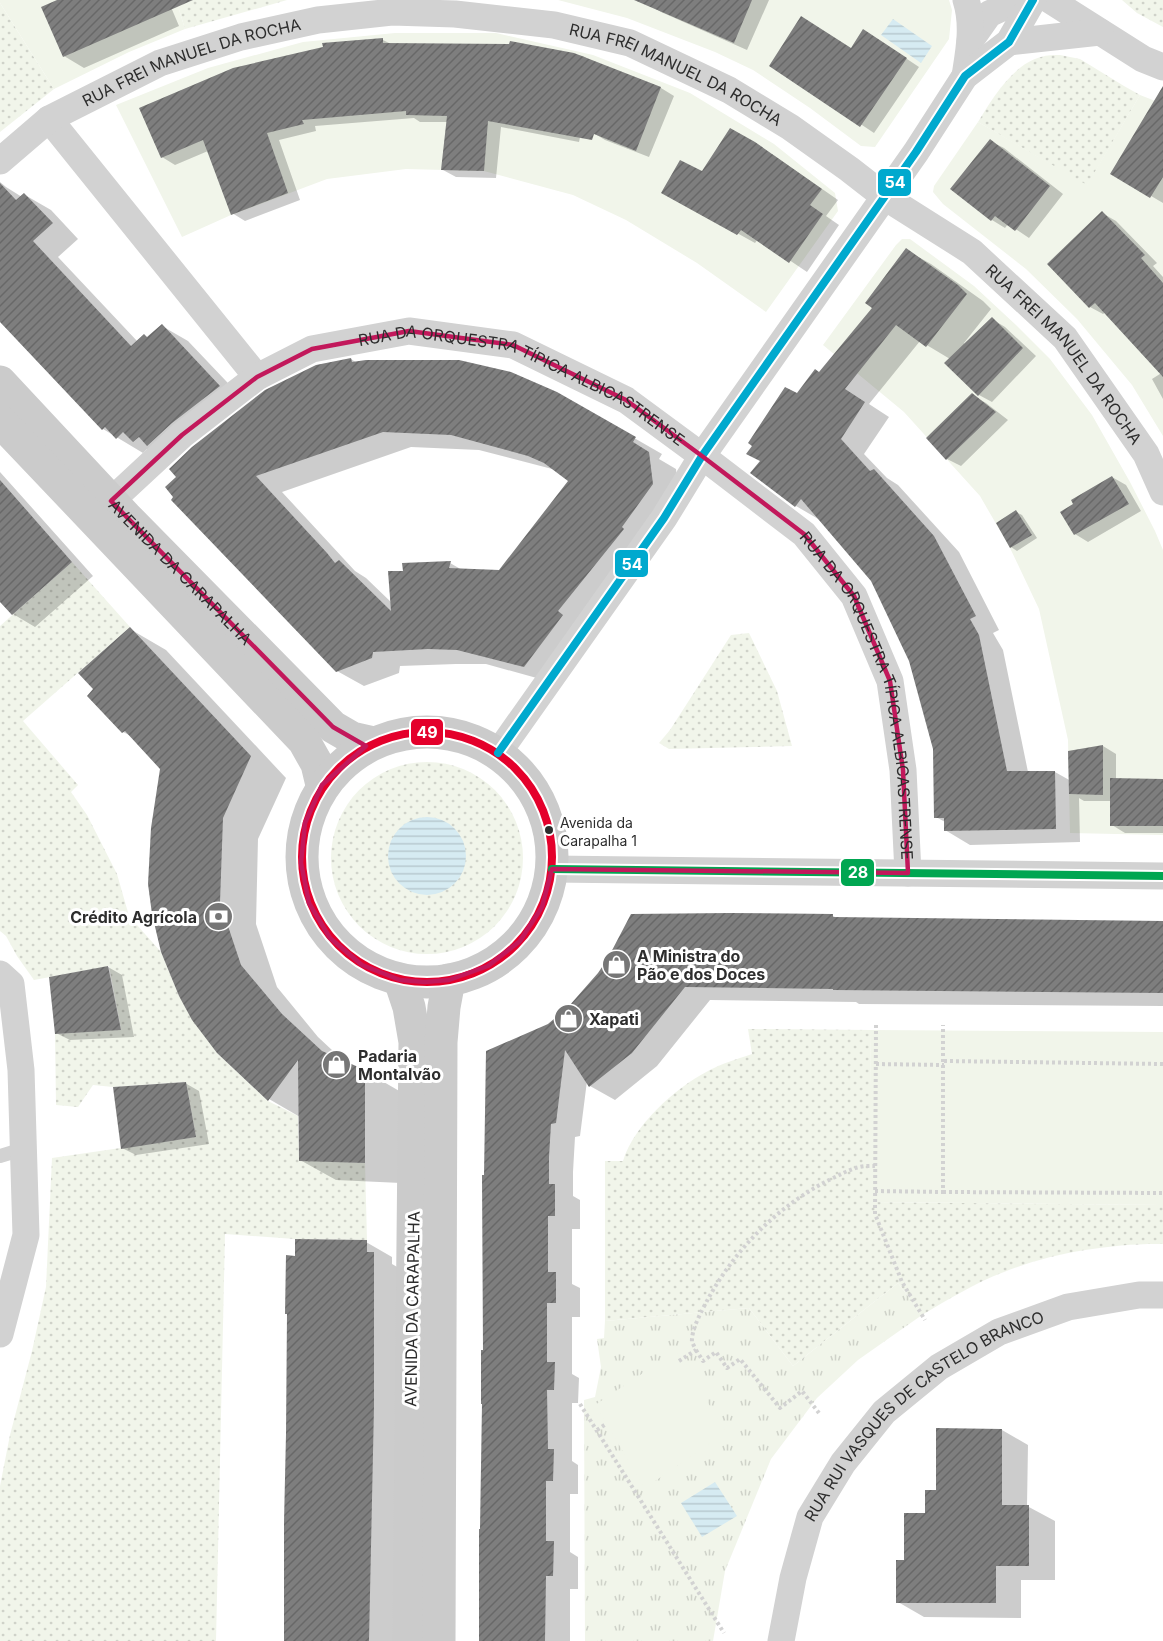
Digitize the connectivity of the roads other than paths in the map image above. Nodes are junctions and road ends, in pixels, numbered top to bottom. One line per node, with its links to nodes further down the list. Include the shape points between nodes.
1 (966, 0): 6 (street)
2 (1019, 0): 6 (street, via 989,14)
3 (1033, 0): 7 (street)
4 (1050, 0): 5 (street)
5 (1100, 32): 7 (street); 8 (street)
6 (970, 40): 9 (street)
7 (1009, 42): 9 (street)
8 (1163, 67)
9 (965, 76): 12 (street)
10 (49, 118): 11 (street, RUA FREI MANUEL DA ROCHA); 12 (street, RUA FREI MANUEL DA ROCHA, via 160,63 241,37 318,20 371,14 454,14 554,25 630,43 729,90 790,127); 13 (street)
11 (0, 161)
12 (885, 197): 16 (street); 17 (street, RUA FREI MANUEL DA ROCHA, via 972,252 1065,338 1146,454)
13 (257, 377): 16 (street, RUA DA ORQUESTRA TÍPICA ALBICASTRENSE, via 312,349 409,331 513,345 626,400); 18 (street, RUA DA ORQUESTRA TÍPICA ALBICASTRENSE, via 182,435)
14 (0, 382): 18 (main road, AVENIDA DA CARAPALHA)
15 (0, 422): 21 (main road, via 304,741 317,764)
16 (702, 456): 20 (street, via 657,527); 23 (street, RUA DA ORQUESTRA TÍPICA ALBICASTRENSE, via 804,534 854,596 890,681 903,770)
17 (1163, 492)
18 (111, 501): 19 (main road, AVENIDA DA CARAPALHA, via 333,727 352,738)
19 (374, 743): 20 (main road, via 428,731 465,737); 21 (main road, via 339,766)
20 (498, 753): 22 (main road, via 523,776 541,803 551,835)
21 (322, 785): 26 (main road, via 305,822 301,863 309,903 330,938 362,965)
22 (552, 869): 23 (street); 27 (main road, via 542,907 520,941 488,966)
23 (908, 873): 24 (street)
24 (1163, 876)
25 (0, 974): 28 (street, via 11,984 21,1070)
26 (400, 980): 27 (main road); 31 (main road, AVENIDA DA CARAPALHA, via 415,1042)
27 (449, 980): 32 (main road, AVENIDA DA CARAPALHA, via 441,1042)
28 (11, 1152): 30 (street, via 26,1235)
29 (1163, 1295): 33 (street, RUA RUI VASQUES DE CASTELO BRANCO, via 1139,1295 1068,1307 999,1332 939,1367 884,1412 843,1463 810,1517)
30 (0, 1334)
31 (409, 1641)
32 (439, 1641)
33 (781, 1641)

